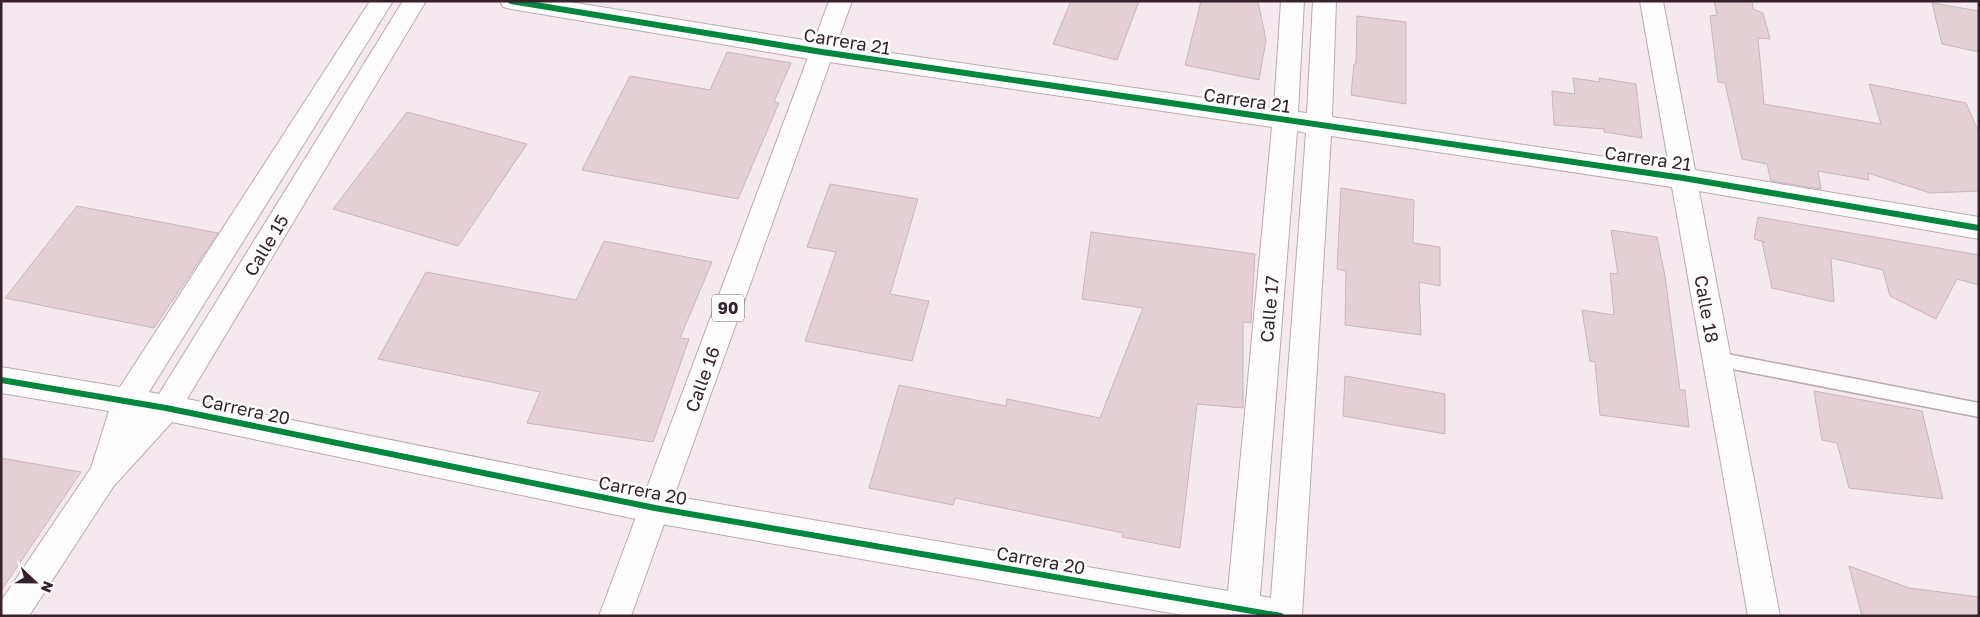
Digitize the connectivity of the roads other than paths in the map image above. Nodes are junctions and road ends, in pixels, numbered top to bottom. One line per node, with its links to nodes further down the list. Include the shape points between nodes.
1 (382, 1): 15 (main road, Calle 15)
2 (415, 1): 16 (main road, Calle 15)
3 (511, 1): 8 (main road, Carrera 21)
4 (841, 1): 8 (main road, Calle 16 / 90)
5 (1293, 1): 9 (main road, Calle 17)
6 (1325, 1): 10 (main road, Calle 17)
7 (1651, 1): 11 (main road, Calle 18)
8 (822, 52): 9 (main road, Carrera 21); 19 (main road, Calle 16 / 90)
9 (1285, 122): 10 (main road, Carrera 21); 20 (main road, Calle 17)
10 (1319, 126): 11 (main road, Carrera 21); 24 (main road, Calle 17)
11 (1683, 178): 12 (main road, Carrera 21); 13 (main road, Calle 18)
12 (1979, 228)
13 (1717, 359): 17 (lane); 25 (main road, Calle 18)
14 (1, 380): 15 (main road, Carrera 20)
15 (127, 402): 16 (main road, Carrera 20); 18 (main road, Calle 15)
16 (166, 408): 18 (main road, Calle 15); 19 (main road, Carrera 20)
17 (1979, 410)
18 (102, 477): 21 (main road, Calle 15)
19 (654, 508): 20 (main road, Carrera 20); 22 (main road, Calle 16 / 90)
20 (1242, 613): 23 (main road, Carrera 20)
21 (10, 616)
22 (615, 616)
23 (1281, 616)
24 (1286, 616)
25 (1764, 616)

